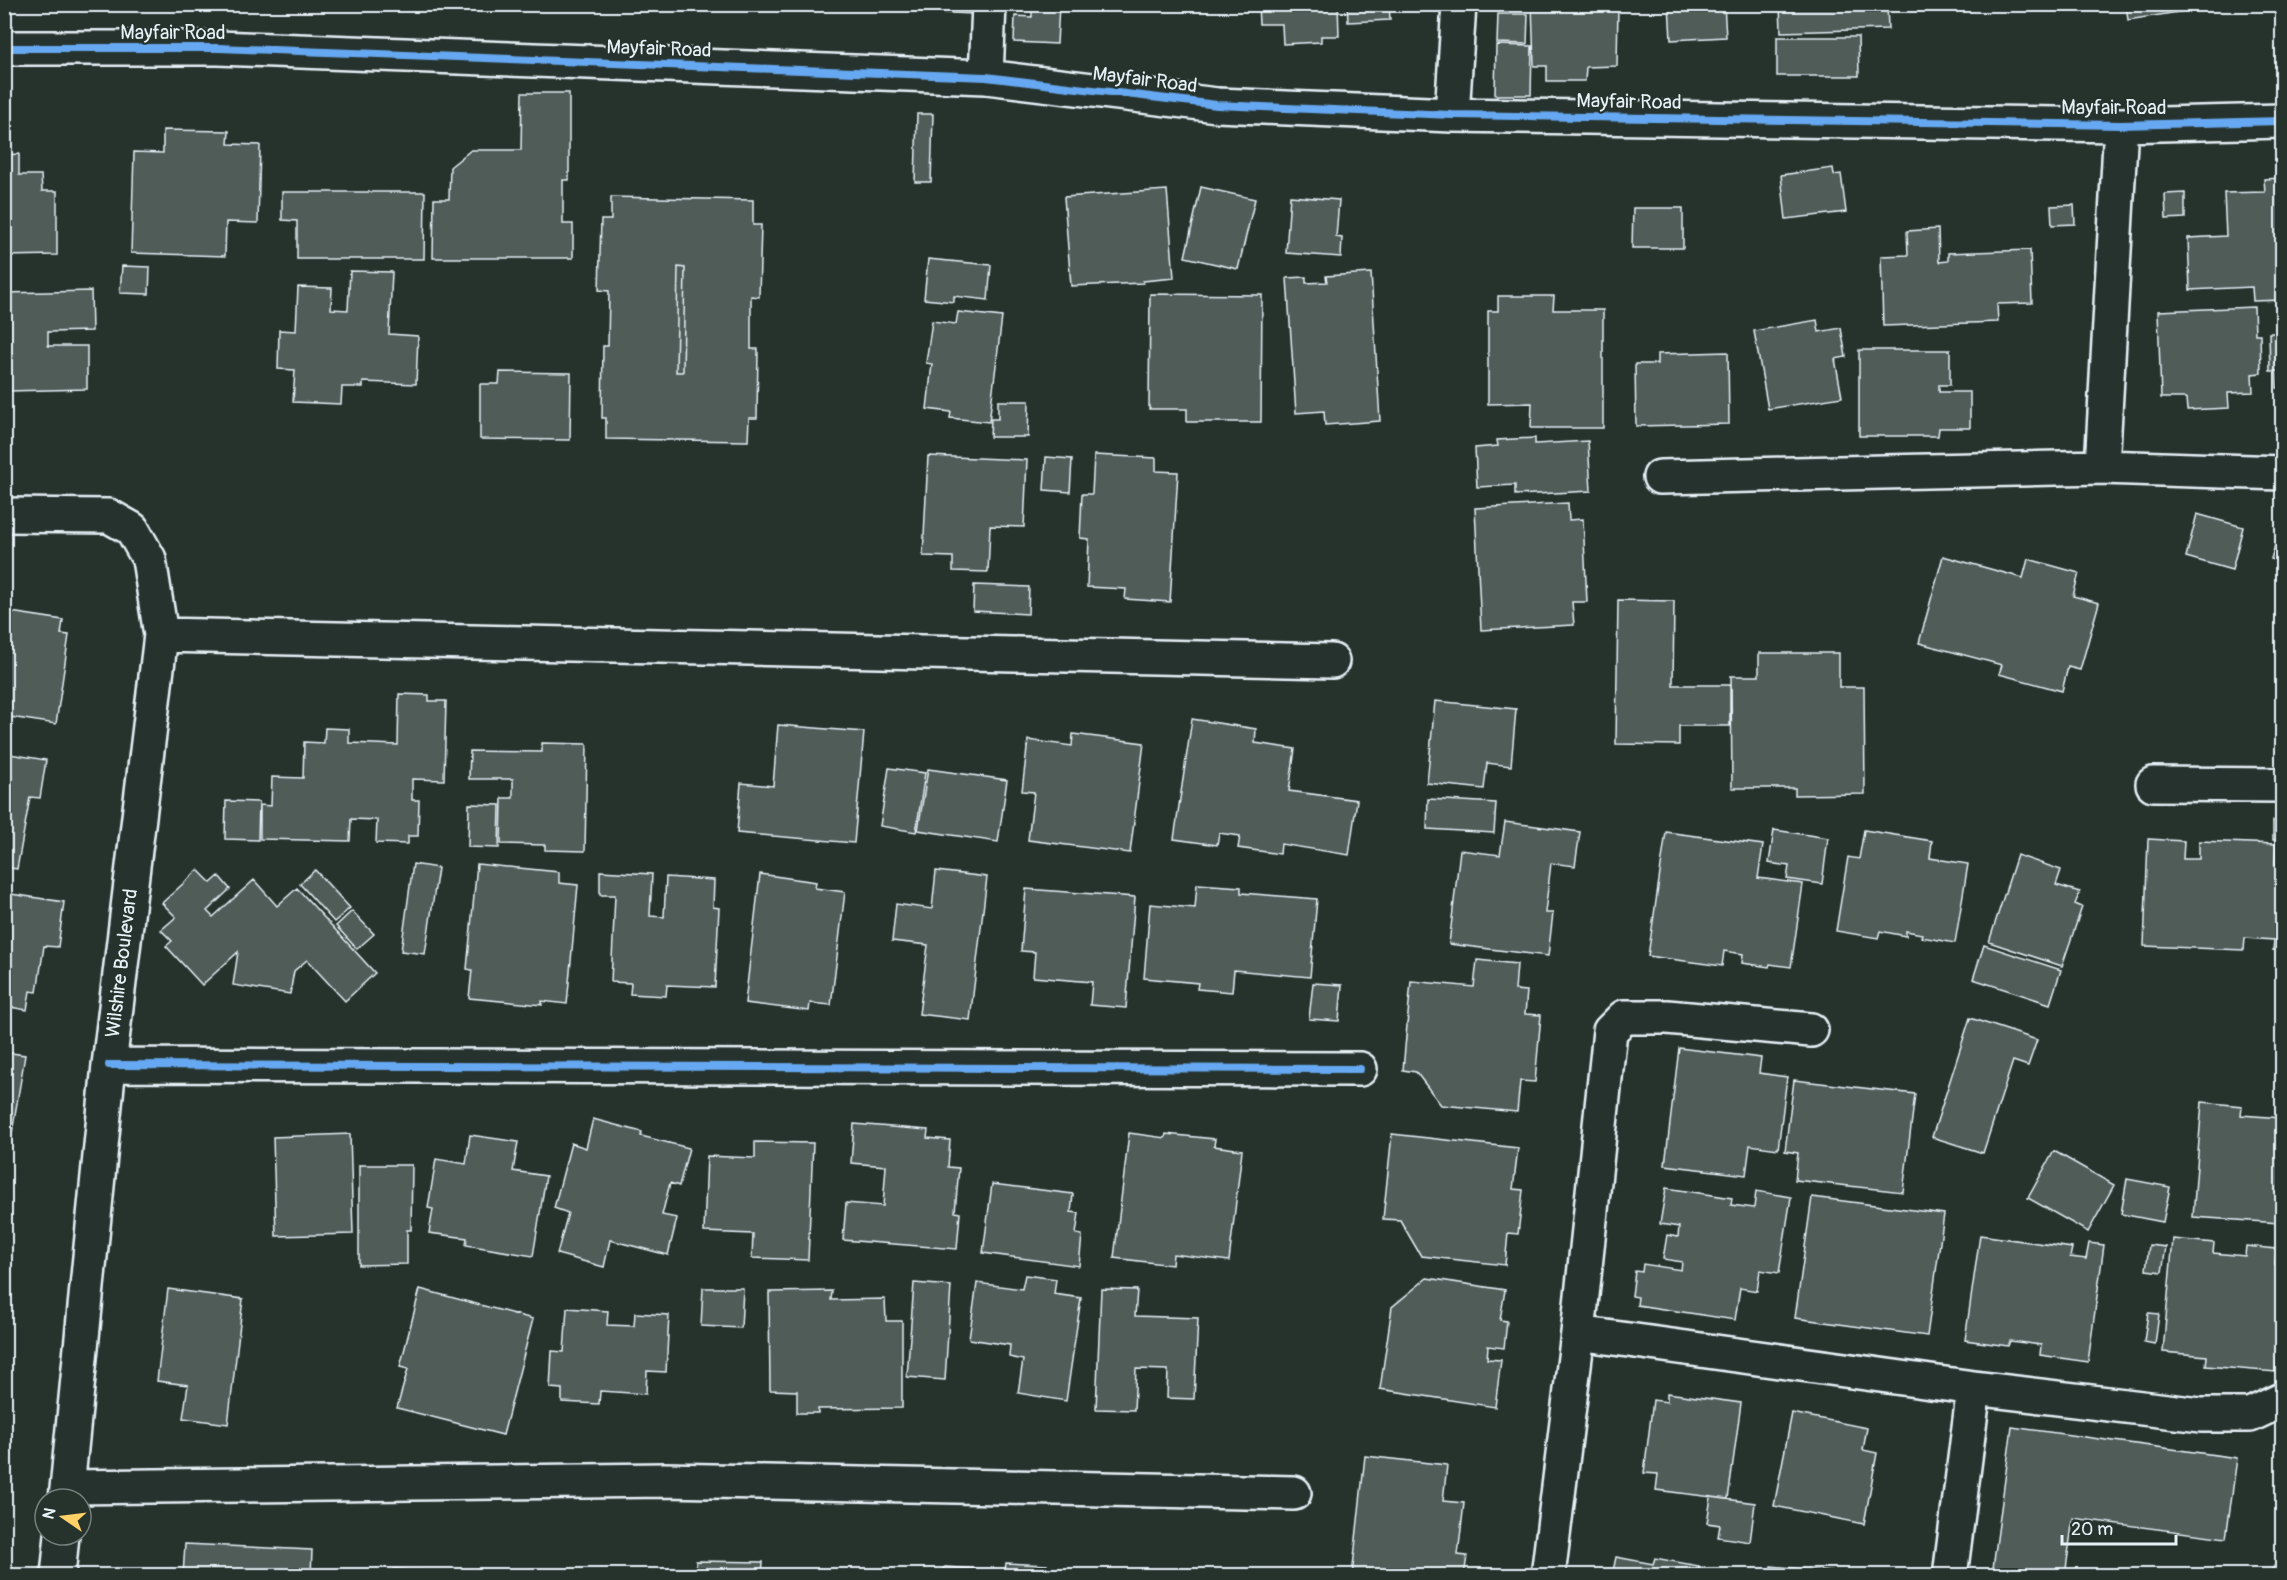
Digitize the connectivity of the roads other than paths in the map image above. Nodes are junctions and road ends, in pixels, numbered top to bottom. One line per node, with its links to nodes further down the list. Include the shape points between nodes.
1 (988, 4): 4 (street)
2 (1459, 4): 5 (street)
3 (4, 48): 4 (street, Mayfair Road, via 218,48)
4 (986, 77): 5 (street, Mayfair Road, via 1217,105)
5 (1452, 115): 7 (street, Mayfair Road)
6 (2283, 121): 7 (street, Mayfair Road)
7 (2121, 125): 8 (street)
8 (2102, 467): 9 (street); 10 (street)
9 (2283, 473)
10 (1660, 477)
11 (4, 515): 12 (street, Wilshire Boulevard, via 109,516 132,529 149,560)
12 (161, 635): 13 (street); 17 (street, Wilshire Boulevard)
13 (1332, 661)
14 (2153, 784): 15 (street)
15 (2283, 785)
16 (1811, 1030): 19 (street, via 1624,1017 1610,1031)
17 (109, 1065): 18 (street); 22 (street, Wilshire Boulevard)
18 (1360, 1069)
19 (1578, 1333): 20 (street); 27 (street)
20 (1974, 1388): 21 (street, via 2201,1415 2250,1415); 28 (street)
21 (2283, 1400)
22 (68, 1487)
23 (93, 1492): 24 (street, via 665,1480)
24 (1294, 1492)
25 (61, 1547): 26 (street)
26 (58, 1575)
27 (1548, 1575)
28 (1950, 1575)

